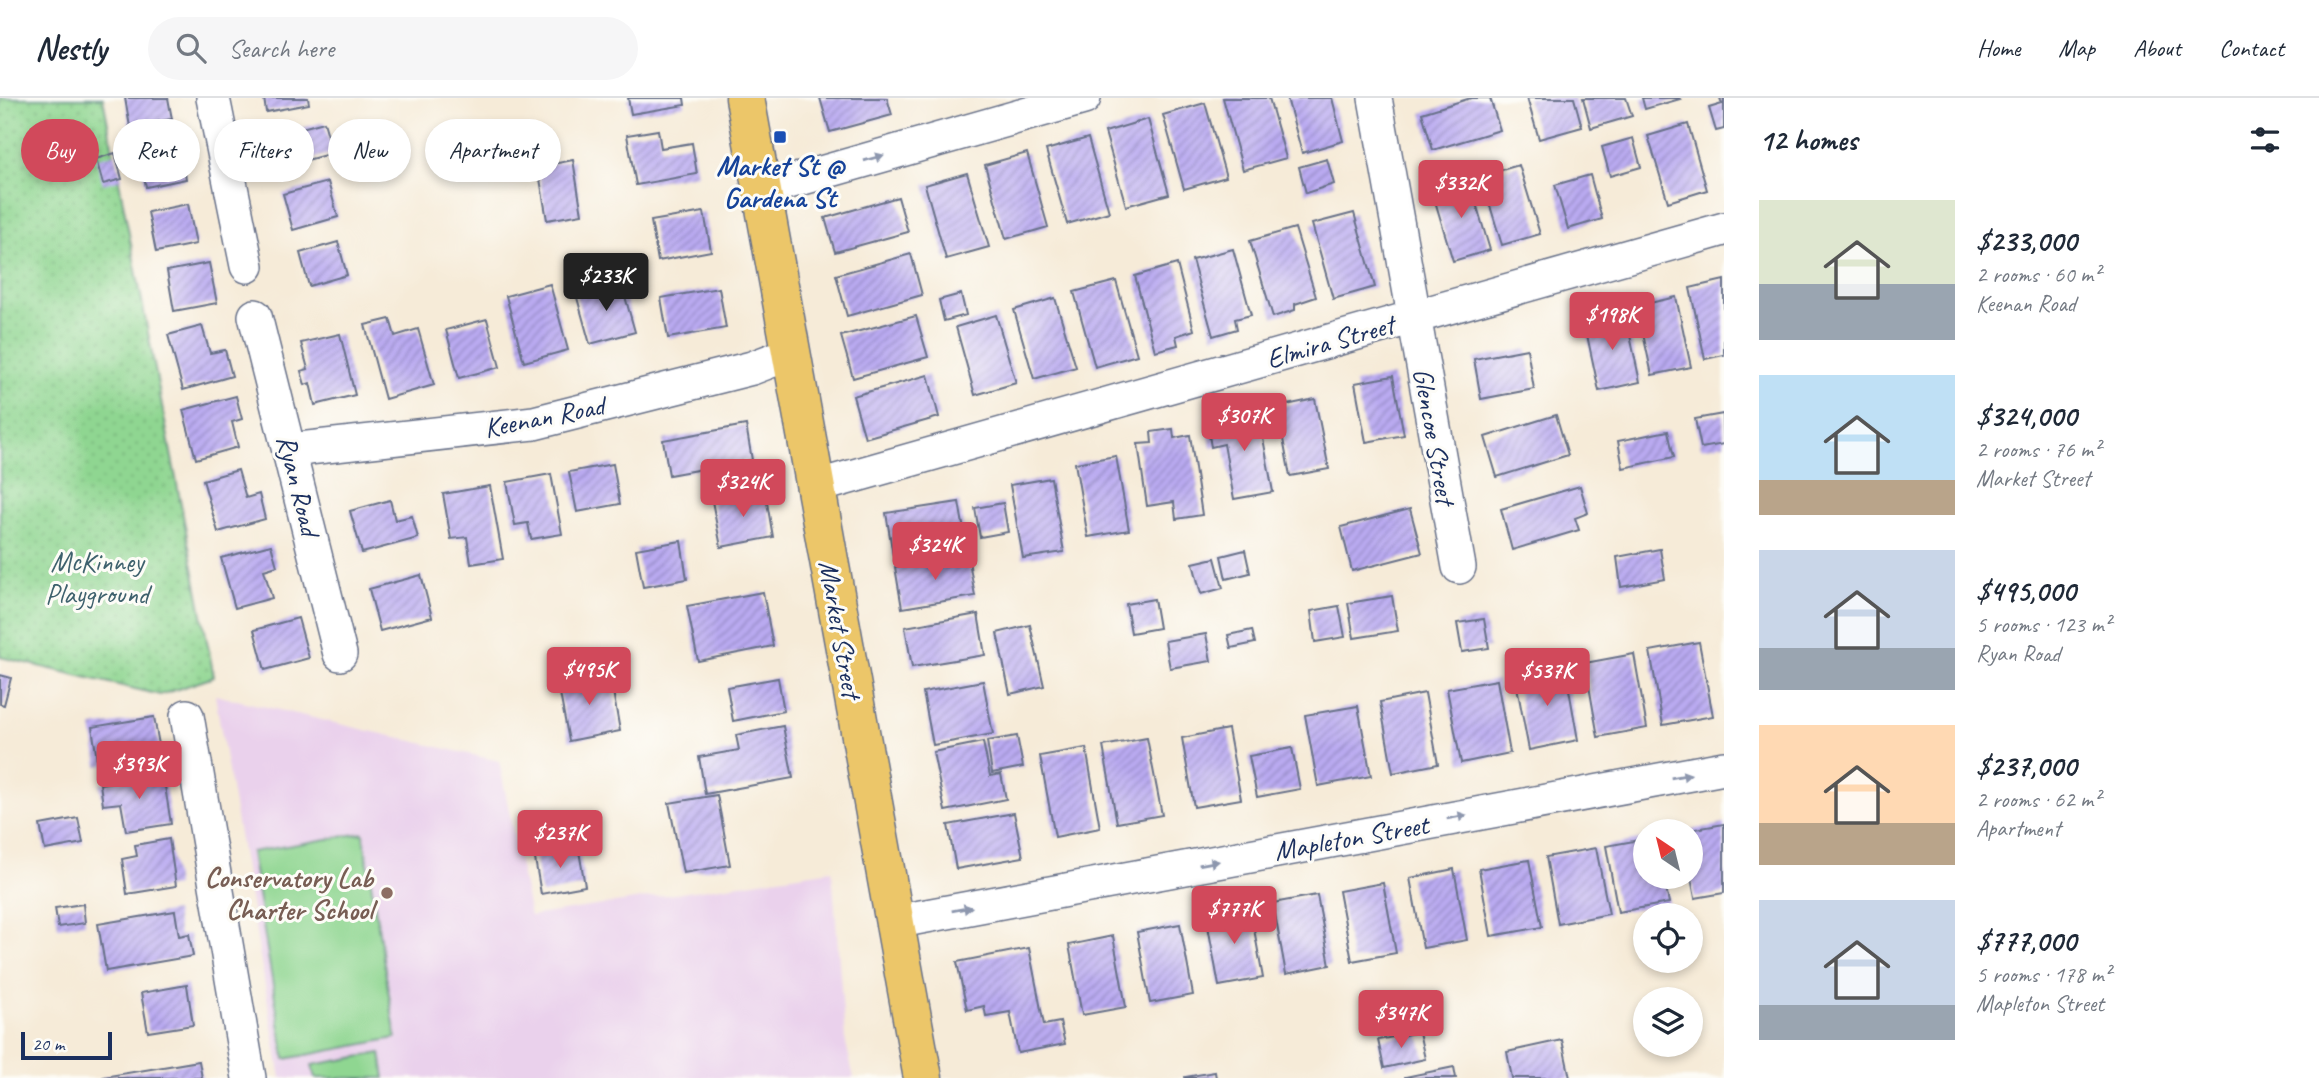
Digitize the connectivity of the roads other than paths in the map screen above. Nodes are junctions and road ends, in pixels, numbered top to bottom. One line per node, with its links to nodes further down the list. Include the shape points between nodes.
1 (213, 98): 7 (street)
2 (745, 98): 5 (main road, Market Street)
3 (1084, 98): 5 (street, one-way to 3)
4 (1375, 98): 9 (street, Glencoe Street)
5 (761, 190): 10 (main road, Market Street)
6 (1724, 229): 9 (street, Elmira Street)
7 (247, 266)
8 (256, 316): 11 (street, Ryan Road)
9 (1414, 317): 12 (street, Elmira Street); 13 (street, Glencoe Street)
10 (791, 353): 11 (street, Keenan Road, via 752,368 534,423); 12 (main road, Market Street)
11 (290, 450): 14 (street, Ryan Road)
12 (816, 487): 17 (main road, Market Street)
13 (1459, 567)
14 (340, 654)
15 (187, 716): 18 (street)
16 (1724, 768): 17 (street, Mapleton Street, one-way to 16)
17 (894, 922): 19 (main road, Market Street)
18 (249, 1078)
19 (923, 1078)

